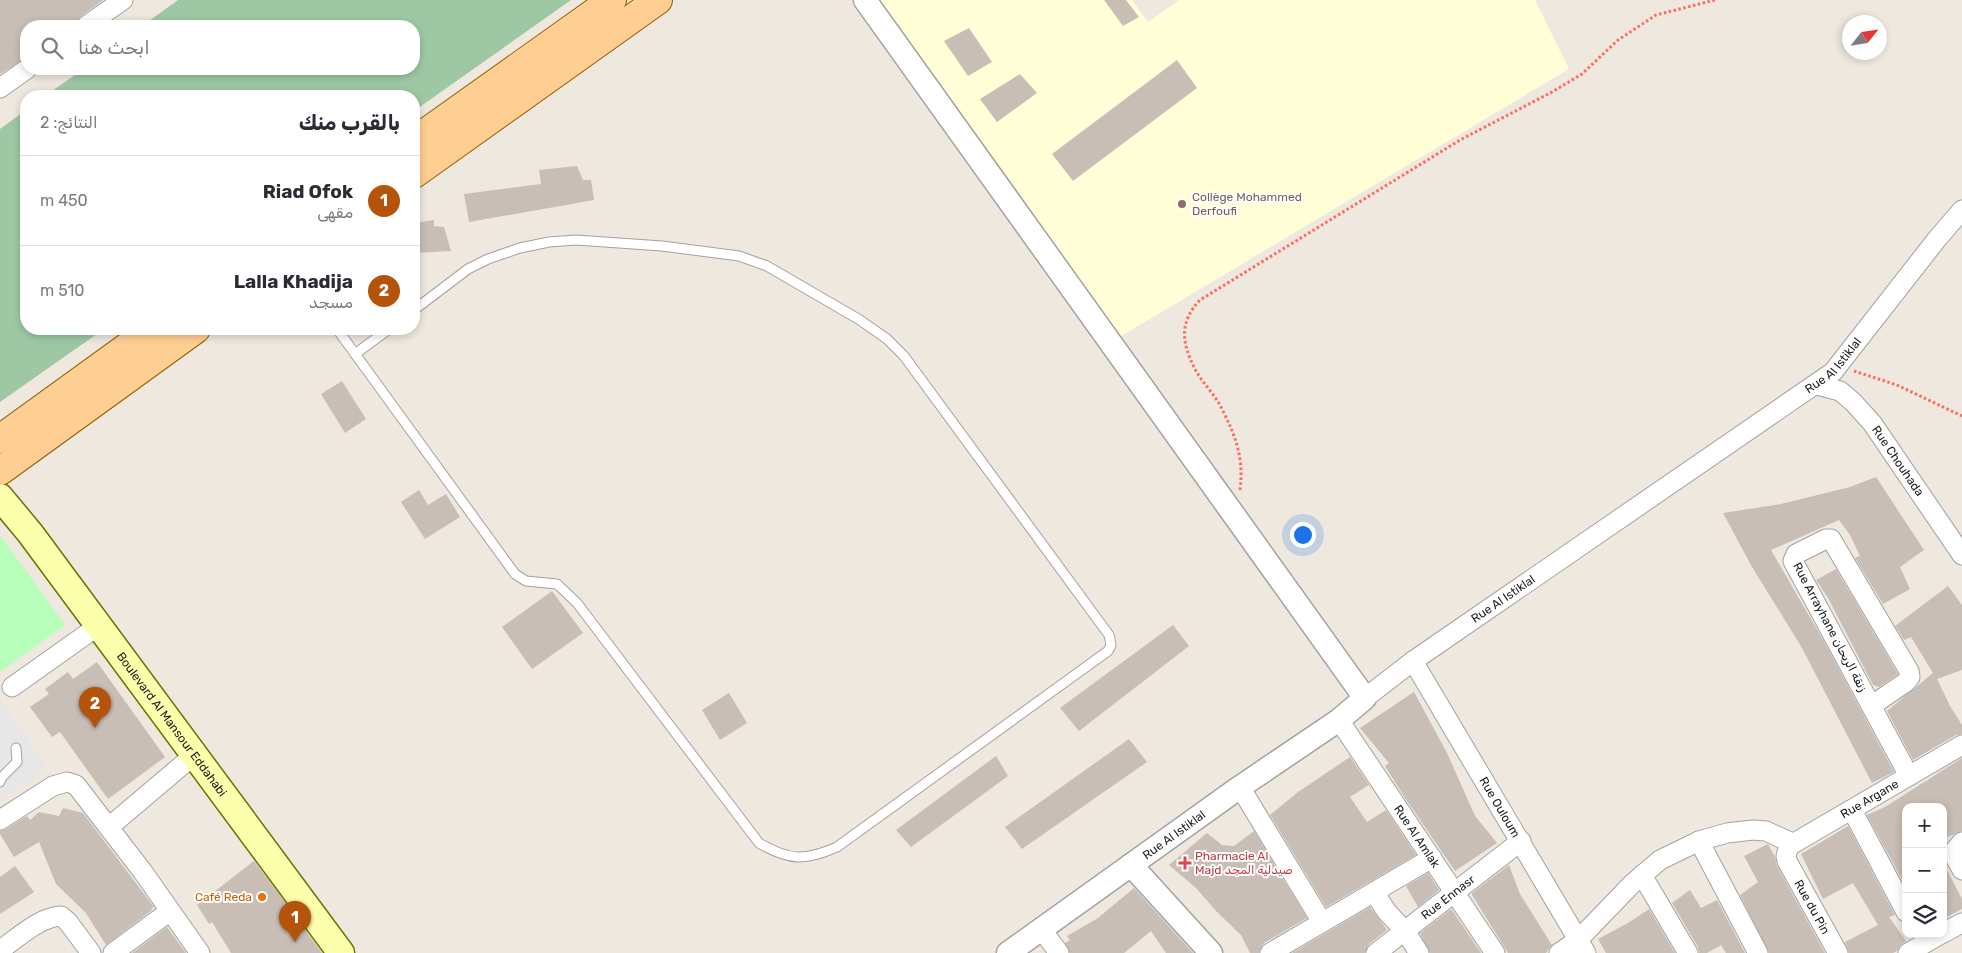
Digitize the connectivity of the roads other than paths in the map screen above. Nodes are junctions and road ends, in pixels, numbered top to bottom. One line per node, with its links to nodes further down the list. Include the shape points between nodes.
1 (123, 0): 5 (street)
2 (612, 0): 8 (main road)
3 (658, 0): 9 (main road)
4 (865, 0): 29 (street)
5 (95, 20)
6 (20, 74): 7 (street)
7 (0, 88)
8 (484, 92): 9 (main road); 10 (main road)
9 (500, 113): 11 (main road)
10 (420, 137)
11 (420, 170)
12 (1962, 210): 19 (street, Rue Al Istiklal)
13 (420, 305): 18 (lane, via 468,269 488,259 549,242 576,240 662,246 739,256 767,266 860,320 904,356 1081,594 1109,635 1111,645 1108,651 1070,680 837,847 818,856 798,858 778,854 760,843 572,598 557,584 526,582 516,574)
14 (144, 335): 22 (main road)
15 (188, 335): 23 (main road)
16 (341, 335): 18 (lane)
17 (381, 335): 18 (lane)
18 (355, 354)
19 (1836, 370): 20 (street, Rue Al Istiklal); 21 (street)
20 (1817, 385): 21 (street, Rue Chouhada); 27 (street, Rue Al Istiklal)
21 (1840, 391): 25 (street, Rue Chouhada, via 1872,423)
22 (0, 439)
23 (0, 471)
24 (0, 497): 26 (main road, Boulevard Al Mansour Eddahabi)
25 (1962, 555)
26 (98, 626): 28 (street); 34 (main road, Boulevard Al Mansour Eddahabi)
27 (1413, 661): 29 (street, Rue Al Istiklal); 42 (street, Rue Ouloum)
28 (12, 687)
29 (1365, 698): 31 (street, Rue Al Istiklal)
30 (1871, 706): 30 (street, Rue Arrayhane زنقة الريحان, via 1793,561 1796,554 1826,539 1831,539 1909,671 1910,677 1906,682); 35 (street, Rue Arrayhane زنقة الريحان)
31 (1339, 720): 37 (street, Rue Al Istiklal); 45 (street, Rue Al Amlak)
32 (1962, 745): 35 (street, Rue Argane)
33 (16, 748): 36 (lane, via 17,762)
34 (193, 756): 40 (street); 65 (main road, Boulevard Al Mansour Eddahabi)
35 (1910, 776): 38 (street, Rue Argane)
36 (0, 782)
37 (1240, 788): 46 (street, Rue Al Istiklal); 53 (street)
38 (1852, 810): 44 (street, Rue Argane); 51 (street)
39 (0, 820): 40 (street, via 53,786 67,782 76,785)
40 (109, 828): 52 (street)
41 (1699, 840): 44 (street, via 1726,832 1766,831); 48 (street, via 1660,860); 75 (street)
42 (1521, 841): 50 (street, Rue Ennasr); 59 (street, Rue Ouloum)
43 (1962, 842): 47 (street, via 1955,850)
44 (1789, 852): 76 (street, Rue du Pin)
45 (1432, 858): 49 (street); 50 (street, Rue Al Amlak)
46 (1131, 865): 55 (street, Rue Al Istiklal); 68 (street)
47 (1962, 870)
48 (1642, 875): 59 (street); 74 (street)
49 (1374, 892): 53 (street); 56 (street)
50 (1455, 892): 56 (street, Rue Ennasr); 72 (street, Rue Al Amlak)
51 (1902, 904)
52 (170, 911): 63 (street); 64 (street)
53 (1322, 922): 69 (street)
54 (1962, 923): 57 (street)
55 (1042, 930): 66 (street, Rue Al Istiklal); 67 (street)
56 (1404, 931): 70 (street, Rue Ennasr); 71 (street)
57 (1947, 931)
58 (1934, 938): 60 (street)
59 (1582, 946): 73 (street)
60 (1916, 947)
61 (0, 950): 62 (street, via 38,924 61,916)
62 (91, 953)
63 (113, 953)
64 (200, 953)
65 (341, 953)
66 (1008, 953)
67 (1059, 953)
68 (1210, 953)
69 (1270, 953)
70 (1376, 953)
71 (1419, 953)
72 (1494, 953)
73 (1559, 953)
74 (1688, 953)
75 (1758, 953)
76 (1838, 953)

